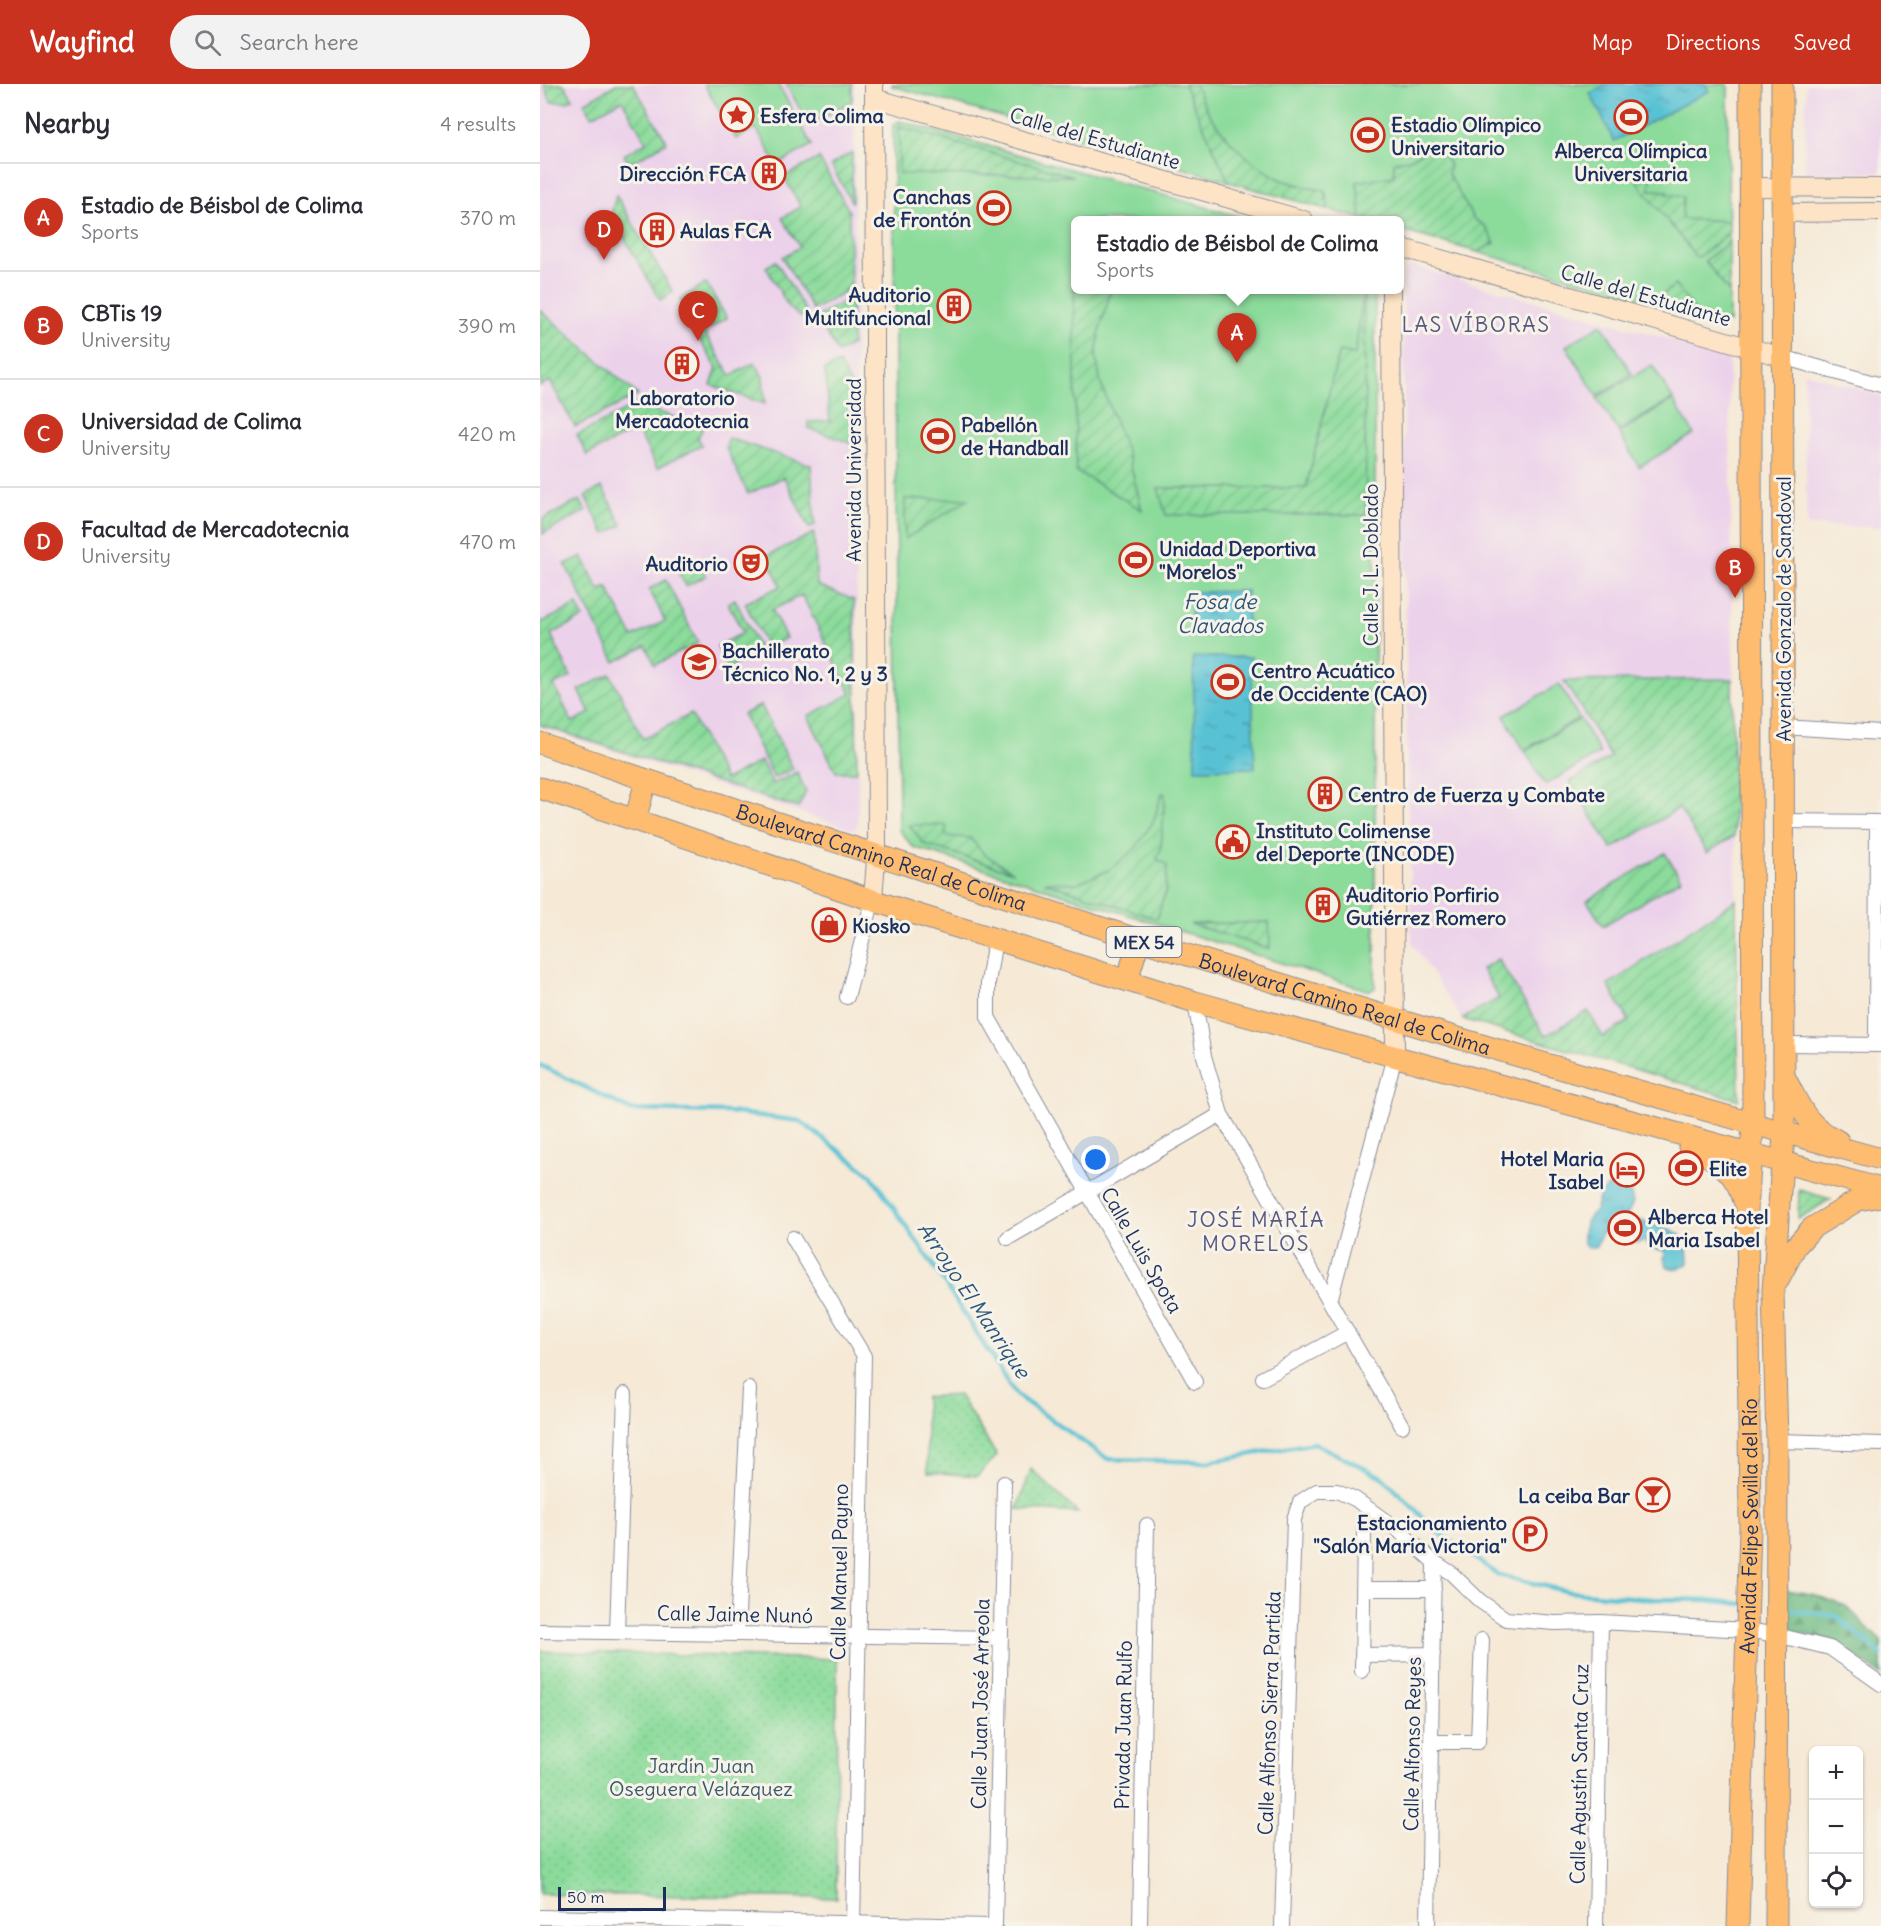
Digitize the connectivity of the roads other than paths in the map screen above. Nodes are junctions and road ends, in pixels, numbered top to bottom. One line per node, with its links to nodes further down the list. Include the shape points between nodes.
1 (1750, 84): 4 (main road, Avenida Gonzalo de Sandoval)
2 (1782, 84): 5 (main road, Avenida Gonzalo de Sandoval)
3 (874, 91): 9 (street, Calle del Estudiante); 27 (street, Avenida Universidad)
4 (1750, 187): 5 (street); 12 (main road, Avenida Gonzalo de Sandoval)
5 (1782, 187): 6 (street); 8 (main road, Avenida Gonzalo de Sandoval)
6 (1881, 188)
7 (1881, 212): 8 (street)
8 (1781, 213): 13 (main road, Avenida Gonzalo de Sandoval)
9 (1291, 216)
10 (1404, 249): 12 (street, Calle del Estudiante)
11 (1391, 294): 34 (street, Calle J. L. Doblado)
12 (1750, 348): 13 (street, Calle del Estudiante); 15 (main road, Avenida Gonzalo de Sandoval)
13 (1782, 357): 14 (street, Calle del Estudiante); 16 (main road, Avenida Gonzalo de Sandoval)
14 (1881, 385)
15 (1751, 603): 16 (main road); 26 (main road, Avenida Gonzalo de Sandoval)
16 (1783, 605): 17 (main road, Avenida Gonzalo de Sandoval)
17 (1783, 727): 18 (street); 23 (main road, Avenida Gonzalo de Sandoval)
18 (1881, 733)
19 (540, 743): 20 (main road, Boulevard Camino Real de Colima / MEX 54)
20 (646, 781): 22 (main road); 27 (main road, Boulevard Camino Real de Colima / MEX 54)
21 (540, 788): 22 (main road, Boulevard Camino Real de Colima / MEX 54)
22 (635, 820): 28 (main road, Boulevard Camino Real de Colima / MEX 54)
23 (1784, 821): 24 (street); 25 (main road, Avenida Gonzalo de Sandoval)
24 (1879, 822): 36 (street)
25 (1784, 850): 26 (main road); 35 (main road, Avenida Gonzalo de Sandoval)
26 (1752, 851): 41 (main road, Avenida Gonzalo de Sandoval)
27 (877, 855): 28 (street, Avenida Universidad); 30 (main road, Boulevard Camino Real de Colima / MEX 54)
28 (873, 899): 29 (main road, Boulevard Camino Real de Colima / MEX 54); 32 (street)
29 (995, 939): 31 (main road, Boulevard Camino Real de Colima / MEX 54); 47 (street, Calle Luis Spota, via 988,983 988,1017)
30 (1139, 941): 31 (main road); 34 (main road, Boulevard Camino Real de Colima / MEX 54)
31 (1127, 980): 33 (main road, Boulevard Camino Real de Colima / MEX 54)
32 (847, 997)
33 (1195, 1002): 37 (main road, Boulevard Camino Real de Colima / MEX 54); 39 (street, via 1204,1056)
34 (1395, 1020): 37 (street, Calle J. L. Doblado); 41 (main road, Boulevard Camino Real de Colima / MEX 54)
35 (1784, 1044): 36 (street); 38 (main road, Avenida Gonzalo de Sandoval)
36 (1878, 1045)
37 (1395, 1056): 40 (main road, Boulevard Camino Real de Colima / MEX 54); 53 (street)
38 (1784, 1076): 42 (main road, Avenida Gonzalo de Sandoval); 44 (main road, via 1803,1113 1820,1132)
39 (1221, 1114): 47 (street); 53 (street)
40 (1631, 1121): 43 (main road, Boulevard Camino Real de Colima / MEX 54); 49 (main road, via 1712,1156 1739,1186)
41 (1753, 1125): 42 (main road, Boulevard Camino Real de Colima / MEX 54); 43 (main road, Avenida Felipe Sevilla del Río)
42 (1784, 1134): 44 (main road, Boulevard Camino Real de Colima / MEX 54); 45 (main road, Avenida Felipe Sevilla del Río)
43 (1750, 1154): 45 (main road, Boulevard Camino Real de Colima / MEX 54); 49 (main road, Avenida Felipe Sevilla del Río)
44 (1880, 1159)
45 (1782, 1163): 46 (main road, Boulevard Camino Real de Colima / MEX 54); 52 (main road, Avenida Felipe Sevilla del Río)
46 (1881, 1189)
47 (1086, 1192): 51 (street); 56 (street, Calle Luis Spota)
48 (1881, 1196): 52 (main road, via 1858,1200 1812,1228 1796,1246)
49 (1747, 1210): 69 (main road, Avenida Felipe Sevilla del Río)
50 (793, 1238): 74 (street, Calle Manuel Payno, via 864,1356)
51 (1008, 1238)
52 (1773, 1290): 60 (main road, Avenida Felipe Sevilla del Río)
53 (1330, 1301): 54 (street)
54 (1348, 1332): 55 (street); 59 (street)
55 (1263, 1378)
56 (1195, 1382)
57 (749, 1389): 73 (street)
58 (625, 1394): 72 (street)
59 (1402, 1426)
60 (1777, 1441): 61 (street); 70 (main road, Avenida Felipe Sevilla del Río)
61 (1881, 1444)
62 (1004, 1483): 75 (street, Calle Juan José Arreola)
63 (1147, 1525): 88 (street, Privada Juan Rulfo)
64 (1364, 1532): 66 (street)
65 (1434, 1562): 67 (street, Calle Alfonso Reyes); 68 (street, via 1506,1619); 89 (street, Calle Alfonso Sierra Partida, via 1355,1499 1337,1491 1317,1491 1300,1502 1294,1519)
66 (1363, 1589): 67 (street); 78 (street)
67 (1434, 1589): 77 (street, Calle Alfonso Reyes)
68 (1601, 1622): 69 (street); 91 (street, Calle Agustín Santa Cruz)
69 (1748, 1625): 70 (street); 92 (main road, Avenida Felipe Sevilla del Río)
70 (1777, 1628): 80 (street, via 1830,1648); 93 (main road, Avenida Felipe Sevilla del Río)
71 (540, 1630): 72 (street, Calle Jaime Nunó)
72 (617, 1632): 73 (street, Calle Jaime Nunó)
73 (737, 1634): 74 (street, Calle Jaime Nunó)
74 (857, 1635): 75 (street, Calle Jaime Nunó); 85 (street, Calle Manuel Payno)
75 (1001, 1638): 87 (street, Calle Juan José Arreola)
76 (1482, 1640): 81 (street, via 1478,1742)
77 (1432, 1654): 78 (street); 81 (street, Calle Alfonso Reyes)
78 (1362, 1655): 79 (street)
79 (1362, 1671)
80 (1881, 1684)
81 (1431, 1742): 90 (street, Calle Alfonso Reyes)
82 (540, 1917): 83 (street)
83 (625, 1922): 84 (street)
84 (740, 1924): 85 (street)
85 (853, 1925): 86 (street)
86 (990, 1926)
87 (995, 1926)
88 (1140, 1926)
89 (1282, 1926)
90 (1428, 1926)
91 (1596, 1926)
92 (1738, 1926)
93 (1776, 1926)

